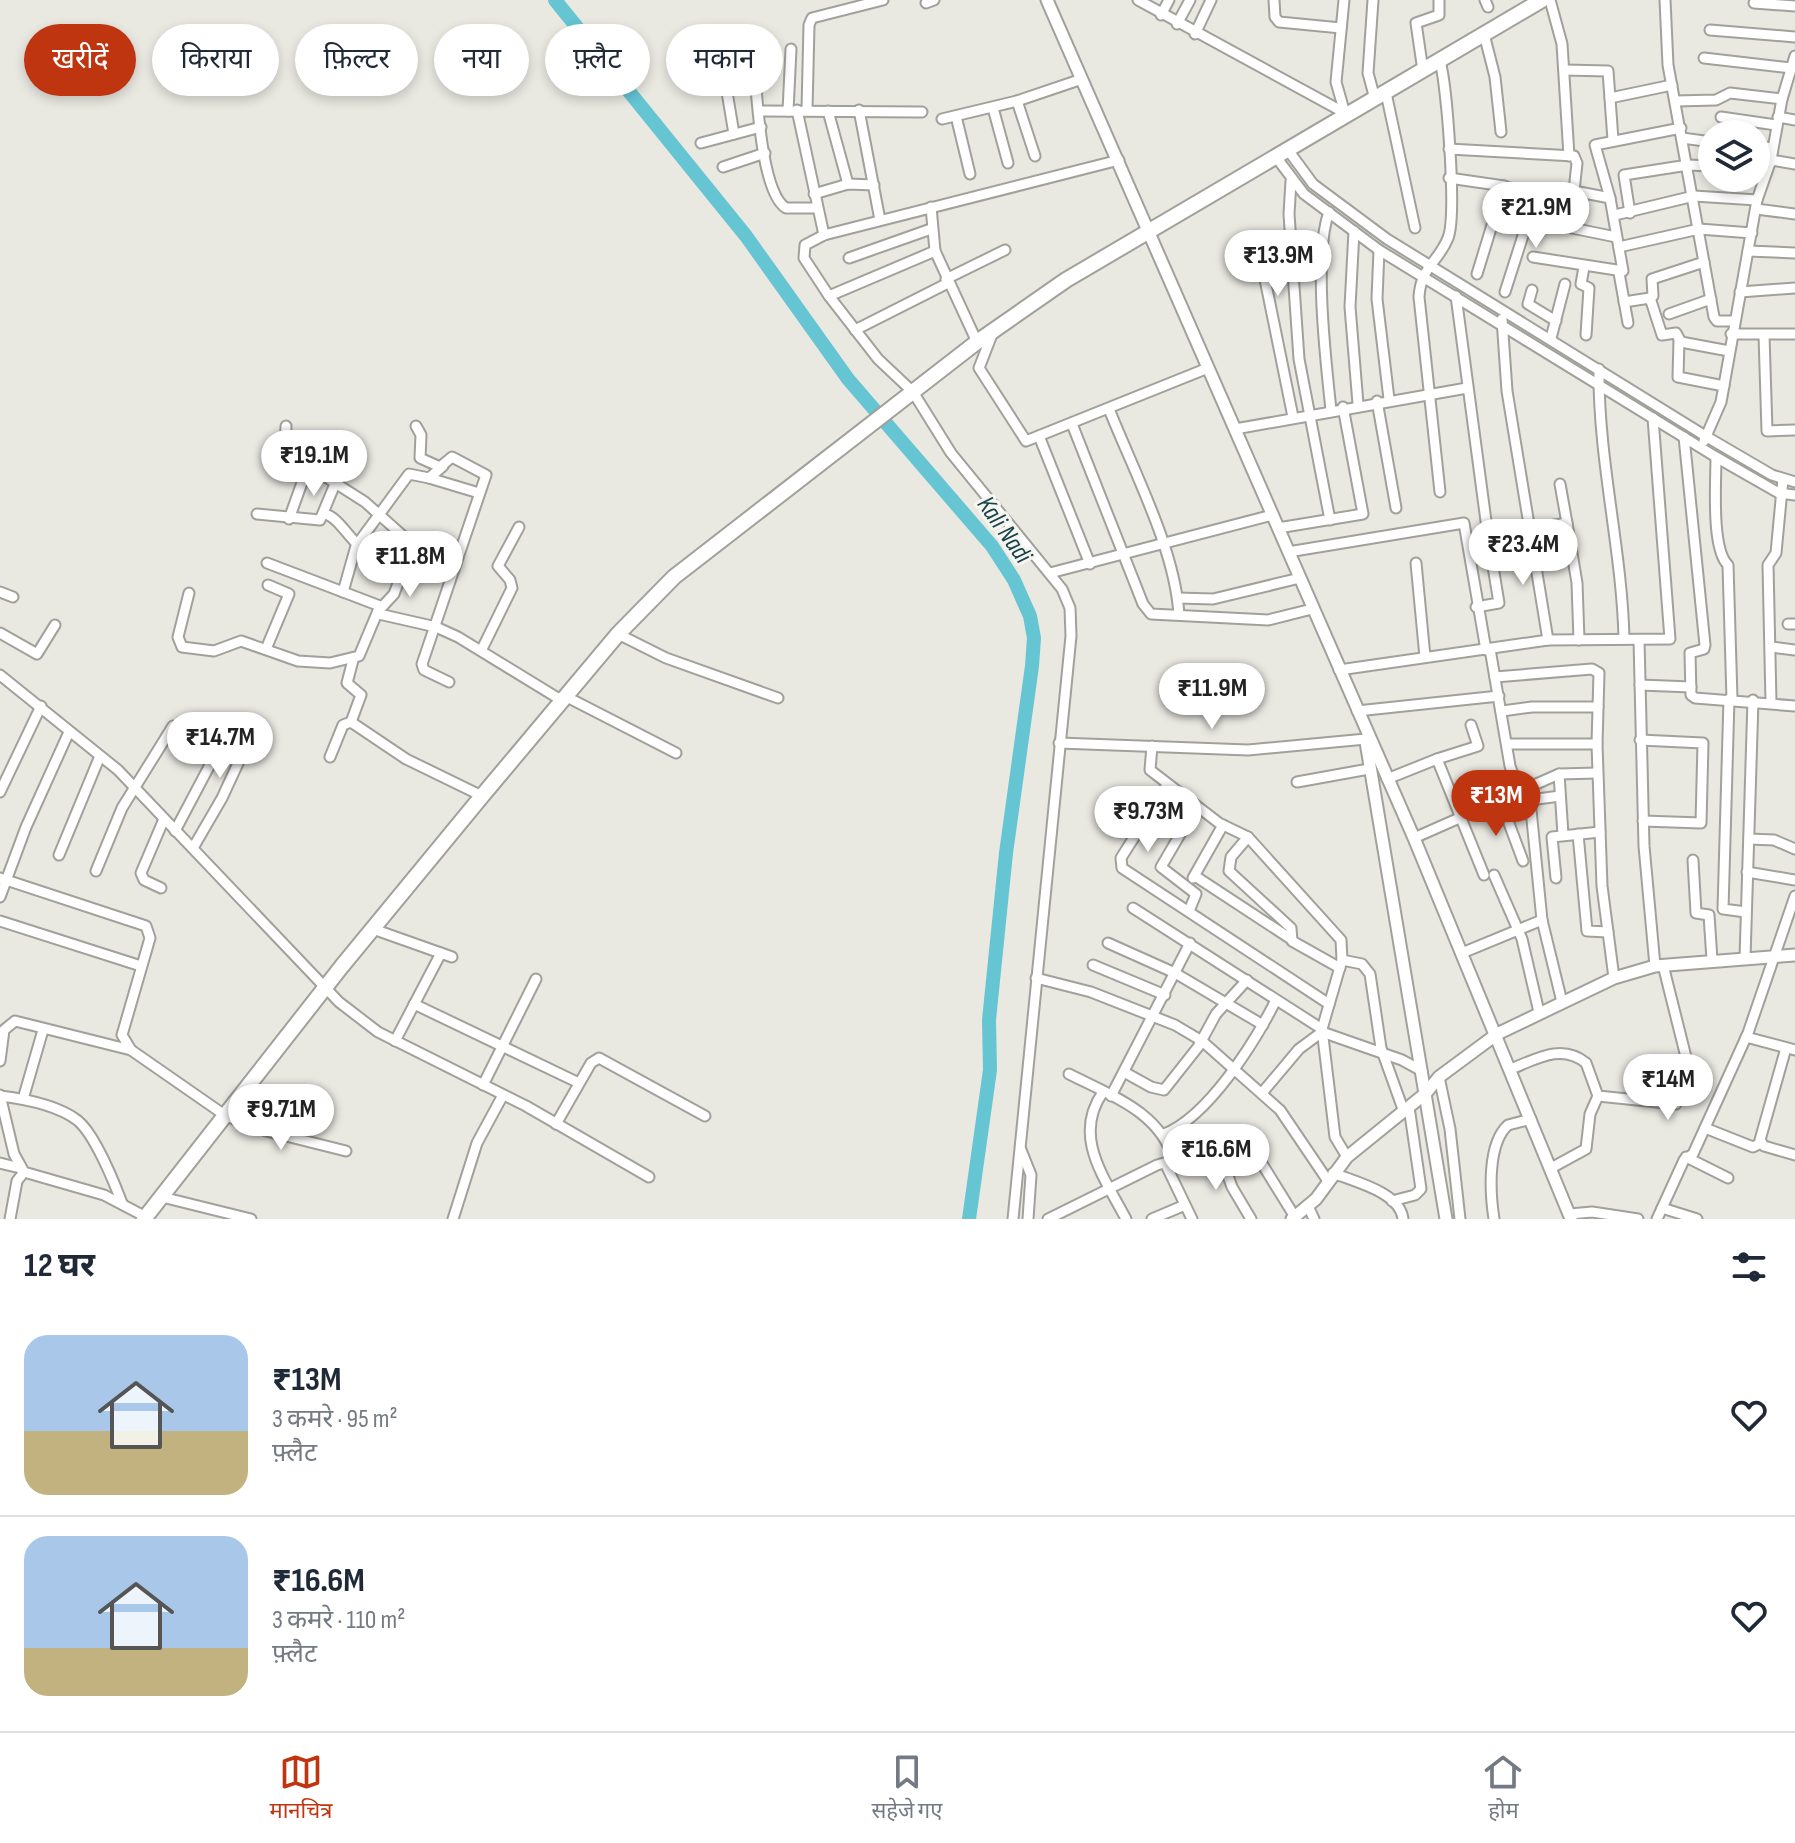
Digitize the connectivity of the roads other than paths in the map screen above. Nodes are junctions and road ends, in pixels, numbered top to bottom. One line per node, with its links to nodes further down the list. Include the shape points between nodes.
1 (883, 0): 40 (street, via 812,18)
2 (1047, 0): 30 (street)
3 (1138, 0): 16 (street)
4 (1169, 0): 16 (street)
5 (1190, 0): 17 (street)
6 (1211, 0): 20 (street)
7 (1274, 0): 18 (street, via 1279,22)
8 (1344, 0): 18 (street)
9 (1373, 0): 34 (street, via 1368,73)
10 (1439, 0): 29 (street, via 1439,15 1416,23)
11 (1542, 0): 21 (main road)
12 (1550, 0): 28 (street)
13 (1665, 0): 31 (street)
14 (1754, 3): 15 (street)
15 (1795, 6)
16 (1161, 15): 17 (street)
17 (1177, 24): 20 (street)
18 (1341, 28): 45 (street, via 1336,82)
19 (1710, 30): 22 (street)
20 (1195, 34): 45 (street)
21 (1484, 34): 26 (main road); 52 (street)
22 (1795, 37)
23 (791, 49): 40 (street)
24 (1795, 56): 27 (street)
25 (1704, 58): 27 (street)
26 (1440, 61): 29 (main road); 59 (street)
27 (1791, 68): 36 (street)
28 (1564, 70): 35 (street, via 1605,69); 63 (street)
29 (1423, 71): 34 (main road)
30 (1082, 79): 37 (street); 64 (street)
31 (1672, 85): 35 (street); 38 (street)
32 (728, 96): 54 (street)
33 (757, 96): 42 (street)
34 (1381, 96): 45 (main road); 92 (street)
35 (1610, 98): 56 (street)
36 (1782, 99): 38 (street, via 1730,93 1716,100); 50 (street)
37 (1017, 101): 39 (street); 62 (street)
38 (1676, 101): 53 (street)
39 (993, 108): 46 (street); 66 (street)
40 (797, 110): 42 (street); 43 (street); 78 (street)
41 (859, 110): 43 (street); 44 (street); 75 (street)
42 (759, 111): 51 (street)
43 (828, 111): 74 (street)
44 (922, 112)
45 (1345, 115): 61 (main road)
46 (956, 116): 48 (street); 71 (street)
47 (1721, 117): 50 (street)
48 (942, 119)
49 (1795, 120): 50 (street)
50 (1777, 121): 58 (street)
51 (761, 127): 54 (street); 60 (street)
52 (1501, 132)
53 (1682, 133): 55 (street); 56 (street); 68 (street)
54 (734, 134): 57 (street)
55 (1698, 138)
56 (1613, 140): 81 (street, via 1594,147)
57 (701, 143)
58 (1772, 148): 65 (street)
59 (1449, 149): 63 (street); 72 (street)
60 (765, 153): 70 (street); 89 (street, via 779,204)
61 (1282, 153): 73 (street); 94 (main road); 109 (street, via 1313,184)
62 (1035, 156)
63 (1569, 156): 81 (street, via 1577,160 1574,191)
64 (1119, 160): 84 (street); 94 (street)
65 (1771, 160): 67 (street)
66 (1008, 163)
67 (1795, 164)
68 (1688, 165): 69 (street); 79 (street); 86 (street, via 1624,175)
69 (1698, 165)
70 (723, 167)
71 (970, 174)
72 (1449, 178): 76 (street); 109 (street, via 1449,234)
73 (1291, 181): 85 (street); 153 (street, via 1296,328)
74 (848, 184): 75 (street); 78 (street)
75 (874, 185): 91 (street)
76 (1504, 186): 80 (street); 112 (street)
77 (1758, 192): 83 (street)
78 (814, 194): 89 (street)
79 (1694, 196): 83 (street); 86 (street); 95 (street)
80 (1535, 198): 82 (street); 90 (street)
81 (1610, 198): 88 (street)
82 (1550, 203)
83 (1756, 205): 87 (street); 97 (street)
84 (931, 207): 91 (street); 93 (street)
85 (1329, 212): 96 (street); 152 (street, via 1323,281)
86 (1630, 213): 88 (street)
87 (1795, 214)
88 (1615, 215): 100 (street)
89 (818, 216): 98 (street)
90 (1528, 219): 100 (street); 118 (street)
91 (880, 220): 98 (street)
92 (1415, 228)
93 (931, 229): 103 (street); 107 (street)
94 (1148, 229): 131 (main road); 140 (street)
95 (1699, 229): 97 (street); 100 (street); 108 (street)
96 (1354, 231): 102 (street); 149 (street, via 1350,307)
97 (1752, 233): 104 (street)
98 (824, 235): 120 (street, via 805,245 803,252)
99 (1257, 240): 154 (street)
100 (1618, 242): 111 (street, via 1625,267)
101 (1005, 250): 114 (street)
102 (1379, 250): 113 (street); 147 (street, via 1377,299)
103 (935, 251): 114 (street); 120 (street)
104 (1748, 251): 105 (street); 119 (street)
105 (1795, 253)
106 (1533, 257): 110 (street)
107 (849, 258)
108 (1704, 262): 122 (street, via 1652,279); 123 (street)
109 (1429, 265): 113 (street); 125 (street)
110 (1584, 267): 111 (street); 135 (street, via 1581,284 1589,288)
111 (1619, 273): 124 (street)
112 (1477, 274)
113 (1422, 276): 121 (street); 145 (street, via 1420,310)
114 (947, 281): 132 (street); 138 (street)
115 (1565, 284): 130 (street)
116 (1795, 288): 119 (street)
117 (1532, 290): 130 (street, via 1528,304)
118 (1505, 292)
119 (1740, 292): 127 (street)
120 (829, 296): 132 (street)
121 (1456, 296): 128 (street); 144 (street)
122 (1650, 298): 124 (street); 137 (street, via 1661,335 1676,333)
123 (1711, 299): 126 (street); 127 (street, via 1715,319)
124 (1624, 302): 129 (street)
125 (1504, 309): 128 (street); 130 (street)
126 (1669, 314)
127 (1734, 321): 133 (street)
128 (1501, 322): 142 (street); 187 (street)
129 (1628, 323)
130 (1554, 328): 141 (street)
131 (995, 329): 138 (main road); 162 (street, via 980,363 982,375 1022,440)
132 (855, 330): 146 (street)
133 (1731, 334): 136 (street); 139 (street)
134 (1795, 334): 136 (street)
135 (1586, 335)
136 (1764, 335): 160 (street, via 1767,431)
137 (1679, 340): 139 (street); 143 (street, via 1678,377)
138 (977, 342): 146 (main road)
139 (1729, 351): 143 (street)
140 (1208, 368): 151 (street); 159 (street)
141 (1599, 369): 142 (street); 161 (street)
142 (1599, 385): 155 (street); 215 (street, via 1621,566)
143 (1724, 386): 161 (street)
144 (1467, 388): 145 (street); 188 (street)
145 (1430, 393): 147 (street); 173 (street)
146 (908, 395): 198 (street); 214 (main road, via 674,577)
147 (1389, 399): 148 (street)
148 (1377, 401): 149 (street); 177 (street)
149 (1358, 404): 150 (street)
150 (1343, 407): 152 (street); 183 (street, via 1364,512)
151 (1109, 409): 156 (street); 190 (street)
152 (1331, 410): 153 (street)
153 (1310, 414): 154 (street); 183 (street)
154 (1293, 417): 159 (street)
155 (1653, 418): 163 (street); 218 (street, via 1671,636)
156 (1072, 424): 162 (street); 193 (street)
157 (286, 426): 166 (street, via 285,451)
158 (416, 426): 167 (street, via 421,435 418,457)
159 (1235, 429): 180 (street)
160 (1795, 430)
161 (1709, 431): 164 (street); 169 (street)
162 (1039, 436): 196 (street)
163 (1684, 437): 164 (street); 231 (street, via 1705,645 1690,653)
164 (1700, 448): 165 (street)
165 (1716, 457): 175 (street); 235 (street, via 1716,511 1722,558 1728,565)
166 (308, 466): 171 (street); 182 (street)
167 (443, 466): 168 (street); 174 (street, via 452,457 484,470)
168 (429, 478): 174 (street); 181 (street, via 410,473)
169 (1783, 479): 170 (street); 175 (street)
170 (1795, 482)
171 (335, 484): 179 (street); 181 (street)
172 (1560, 484): 184 (street)
173 (1440, 492)
174 (479, 493): 199 (street)
175 (1779, 493): 176 (street); 219 (street, via 1776,553 1768,565)
176 (1795, 495)
177 (1396, 508)
178 (257, 514): 182 (street)
179 (325, 514): 182 (street, via 317,521); 189 (street, via 335,518)
180 (1272, 515): 186 (street); 190 (street)
181 (379, 517): 189 (street); 199 (street)
182 (289, 519)
183 (1330, 520): 186 (street)
184 (1567, 523): 187 (street); 217 (street)
185 (519, 527): 221 (street, via 498,566 512,588)
186 (1278, 528): 191 (street)
187 (1530, 529): 188 (street); 216 (street)
188 (1488, 536): 207 (street, via 1499,603)
189 (356, 546): 192 (street); 203 (street)
190 (1163, 546): 193 (street); 206 (street)
191 (1288, 552): 200 (street); 207 (street, via 1464,523)
192 (373, 556)
193 (1124, 556): 196 (street); 210 (street, via 1146,611)
194 (267, 563): 203 (street)
195 (1416, 563): 224 (street)
196 (1090, 564): 198 (street)
197 (404, 567): 209 (street, via 394,594)
198 (1050, 573): 251 (street, via 1072,617)
199 (449, 577): 212 (street)
200 (1300, 578): 206 (street, via 1213,599); 208 (street)
201 (268, 585): 220 (street, via 289,594)
202 (0, 592): 205 (street)
203 (343, 592): 209 (street)
204 (189, 593): 220 (street, via 178,637 182,647 214,651 241,641)
205 (13, 597)
206 (1178, 598): 210 (street)
207 (1476, 607): 222 (street)
208 (1312, 609): 210 (street, via 1268,620); 226 (street)
209 (380, 611): 212 (street); 225 (street, via 362,652)
210 (1179, 615)
211 (55, 625): 213 (street, via 37,654)
212 (436, 627): 221 (street); 229 (street, via 421,666)
213 (0, 633)
214 (618, 634): 233 (main road); 234 (street, via 666,658)
215 (1624, 639): 217 (street); 218 (street)
216 (1548, 640): 217 (street); 222 (street)
217 (1579, 640)
218 (1639, 640): 230 (street)
219 (1771, 647): 223 (street); 237 (street)
220 (266, 649): 225 (street, via 298,661)
221 (482, 649): 233 (street)
222 (1488, 649): 224 (street); 228 (street)
223 (1795, 650)
224 (1425, 657): 226 (street)
225 (353, 660): 243 (street, via 347,683 361,695)
226 (1339, 670): 241 (street)
227 (0, 675): 238 (street)
228 (1495, 677): 232 (street); 240 (street, via 1597,670)
229 (449, 682)
230 (1640, 685): 231 (street); 250 (street)
231 (1691, 687): 235 (street, via 1693,698)
232 (1499, 696): 241 (street); 242 (street)
233 (563, 698): 255 (street); 268 (main road)
234 (778, 698)
235 (1730, 699): 236 (street); 300 (street, via 1723,909)
236 (1753, 700): 237 (street); 282 (street)
237 (1771, 703): 239 (street)
238 (41, 706): 246 (street); 266 (street)
239 (1795, 706)
240 (1598, 707): 242 (street); 253 (street)
241 (1357, 711): 248 (street)
242 (1502, 711): 252 (street)
243 (351, 722): 257 (street, via 343,725); 268 (street, via 417,766)
244 (1471, 725): 258 (street, via 1478,746)
245 (173, 726): 265 (street)
246 (69, 732): 256 (street); 292 (street)
247 (252, 733): 283 (street)
248 (1365, 733): 254 (street, via 1248,750); 259 (street); 262 (street)
249 (197, 739): 276 (street, via 211,751 212,761)
250 (1640, 740): 274 (street); 274 (street, via 1703,743 1701,823)
251 (1059, 743): 254 (street); 321 (street)
252 (1507, 744): 253 (street); 267 (street)
253 (1597, 744): 260 (street)
254 (1152, 746): 264 (street, via 1148,767)
255 (676, 753)
256 (100, 756): 265 (street); 285 (street)
257 (330, 757)
258 (1437, 759): 262 (street); 272 (street)
259 (1369, 769): 263 (street); 348 (street)
260 (1597, 773): 261 (street); 277 (street)
261 (1559, 774): 267 (street); 269 (street)
262 (1387, 779): 281 (street)
263 (1297, 782)
264 (1167, 785): 271 (street); 299 (street, via 1120,865)
265 (135, 787): 273 (street); 288 (street)
266 (1, 788)
267 (1520, 794): 270 (street)
268 (482, 796): 303 (main road)
269 (1560, 796): 279 (street); 301 (street, via 1530,800)
270 (1501, 802): 272 (street); 287 (street)
271 (1196, 807): 275 (street); 295 (street, via 1161,867)
272 (1461, 818): 281 (street); 304 (street)
273 (164, 819): 276 (street); 294 (street, via 141,873)
274 (1643, 821): 319 (street)
275 (1223, 825): 280 (street); 290 (street)
276 (175, 831): 283 (street)
277 (1600, 832): 278 (street); 305 (street)
278 (1578, 834): 279 (street); 305 (street, via 1587,933)
279 (1563, 835): 291 (street, via 1551,838)
280 (1248, 837): 306 (street, via 1231,857 1229,871 1291,928); 316 (street, via 1335,932 1343,947)
281 (1414, 838): 310 (street)
282 (1749, 839): 284 (street, via 1774,840); 289 (street)
283 (193, 848): 325 (street)
284 (1795, 849)
285 (59, 855)
286 (1693, 860): 315 (street, via 1696,912 1709,915)
287 (1523, 861)
288 (96, 871)
289 (1747, 872): 293 (street); 300 (street)
290 (1195, 876): 295 (street); 306 (street)
291 (1556, 878)
292 (3, 879): 297 (street); 318 (street, via 146,926 150,938)
293 (1795, 880)
294 (161, 888)
295 (1188, 888): 299 (street, via 1196,897)
296 (1795, 896): 314 (street)
297 (0, 897)
298 (1133, 908): 308 (street)
299 (1189, 911): 331 (street)
300 (1746, 912): 313 (street)
301 (1542, 920): 304 (street); 329 (street)
302 (0, 921): 318 (street)
303 (373, 929): 309 (street); 325 (main road)
304 (1519, 930): 310 (street); 332 (street)
305 (1608, 932): 322 (street)
306 (1291, 939): 316 (street)
307 (1108, 943): 320 (street)
308 (1190, 943): 320 (street); 324 (street)
309 (441, 953): 312 (street); 330 (street)
310 (1462, 953): 337 (street)
311 (1795, 955): 314 (street)
312 (452, 957)
313 (1745, 958): 314 (street); 315 (street)
314 (1771, 958): 338 (street)
315 (1712, 960): 319 (street)
316 (1341, 964): 331 (street); 344 (street, via 1362,964 1370,974)
317 (1093, 965): 326 (street)
318 (141, 966): 343 (street, via 122,1035)
319 (1659, 966): 322 (street); 358 (street, via 1686,1057 1677,1101 1671,1106)
320 (1175, 973): 326 (street); 328 (street)
321 (1036, 978): 333 (street, via 1067,984); 370 (street)
322 (1614, 978): 329 (street)
323 (536, 979): 341 (street)
324 (1247, 980): 327 (street); 328 (street)
325 (326, 987): 339 (street); 362 (main road)
326 (1165, 995): 333 (street)
327 (1276, 1000): 334 (street); 336 (street)
328 (1227, 1002): 334 (street); 340 (street)
329 (1562, 1002): 332 (street)
330 (414, 1004): 339 (street); 341 (street)
331 (1329, 1004): 336 (street)
332 (1539, 1012): 337 (street)
333 (1154, 1018): 340 (street); 349 (street)
334 (1263, 1025): 346 (street)
335 (43, 1030): 343 (street); 345 (street, via 9,1023); 359 (street)
336 (1322, 1031): 344 (street); 354 (street, via 1299,1049); 373 (street, via 1335,1137)
337 (1497, 1034): 347 (street); 351 (street)
338 (1746, 1037): 342 (street); 366 (street)
339 (395, 1041): 353 (street)
340 (1202, 1041): 346 (street); 349 (street, via 1161,1092)
341 (504, 1044): 352 (street); 353 (street)
342 (1790, 1049): 368 (street)
343 (131, 1050): 362 (street)
344 (1383, 1054): 348 (street); 361 (street)
345 (0, 1061)
346 (1232, 1067): 354 (street); 367 (street, via 1191,1119)
347 (1511, 1069): 358 (street, via 1548,1053 1568,1054 1586,1063); 364 (street)
348 (1422, 1071): 355 (street)
349 (1124, 1072): 356 (street)
350 (1069, 1074): 356 (street)
351 (1439, 1077): 355 (street); 406 (street)
352 (579, 1083): 363 (street, via 599,1058); 365 (street)
353 (483, 1085): 357 (street)
354 (1262, 1093): 380 (street)
355 (1426, 1093): 361 (street); 405 (street)
356 (1107, 1094): 367 (street, via 1137,1110); 382 (street, via 1090,1114 1088,1130)
357 (503, 1095): 365 (street); 395 (street, via 477,1143)
358 (1598, 1096): 377 (street, via 1586,1149)
359 (23, 1099): 360 (street); 385 (street, via 80,1122)
360 (1, 1100): 378 (street)
361 (1406, 1110): 373 (street); 384 (street, via 1421,1189)
362 (226, 1116): 371 (street); 383 (main road)
363 (705, 1116)
364 (1531, 1119): 377 (street); 407 (street, via 1508,1125 1499,1139)
365 (556, 1124): 379 (street)
366 (1705, 1128): 368 (street, via 1753,1147); 374 (street, via 1693,1154)
367 (1164, 1134): 375 (street)
368 (1761, 1143): 372 (street)
369 (1218, 1148): 375 (street); 392 (street, via 1250,1149 1264,1163); 402 (street)
370 (1021, 1150): 396 (street); 397 (street, via 1031,1175)
371 (346, 1151)
372 (1795, 1155)
373 (1347, 1157): 380 (street)
374 (1686, 1157): 381 (street); 388 (street)
375 (1170, 1162): 382 (street); 386 (street)
376 (0, 1163): 378 (street)
377 (1553, 1167): 390 (street)
378 (22, 1170): 385 (street); 393 (street)
379 (649, 1177)
380 (1331, 1177): 384 (street); 387 (street)
381 (1728, 1178)
382 (1110, 1189): 389 (street); 399 (street)
383 (162, 1197): 391 (main road); 394 (street)
384 (1392, 1201): 404 (street, via 1401,1208)
385 (122, 1203): 391 (street)
386 (1185, 1205): 400 (street); 401 (street)
387 (1308, 1206): 392 (street); 403 (street)
388 (1662, 1208): 409 (street); 410 (street)
389 (1073, 1215): 398 (street)
390 (1571, 1217): 408 (street, via 1592,1212)
391 (145, 1218)
392 (1294, 1218)
393 (10, 1219)
394 (251, 1219)
395 (453, 1219)
396 (1013, 1219)
397 (1028, 1219)
398 (1048, 1219)
399 (1126, 1219)
400 (1152, 1219)
401 (1192, 1219)
402 (1251, 1219)
403 (1314, 1219)
404 (1403, 1219)
405 (1446, 1219)
406 (1460, 1219)
407 (1494, 1219)
408 (1638, 1219)
409 (1657, 1219)
410 (1697, 1219)

